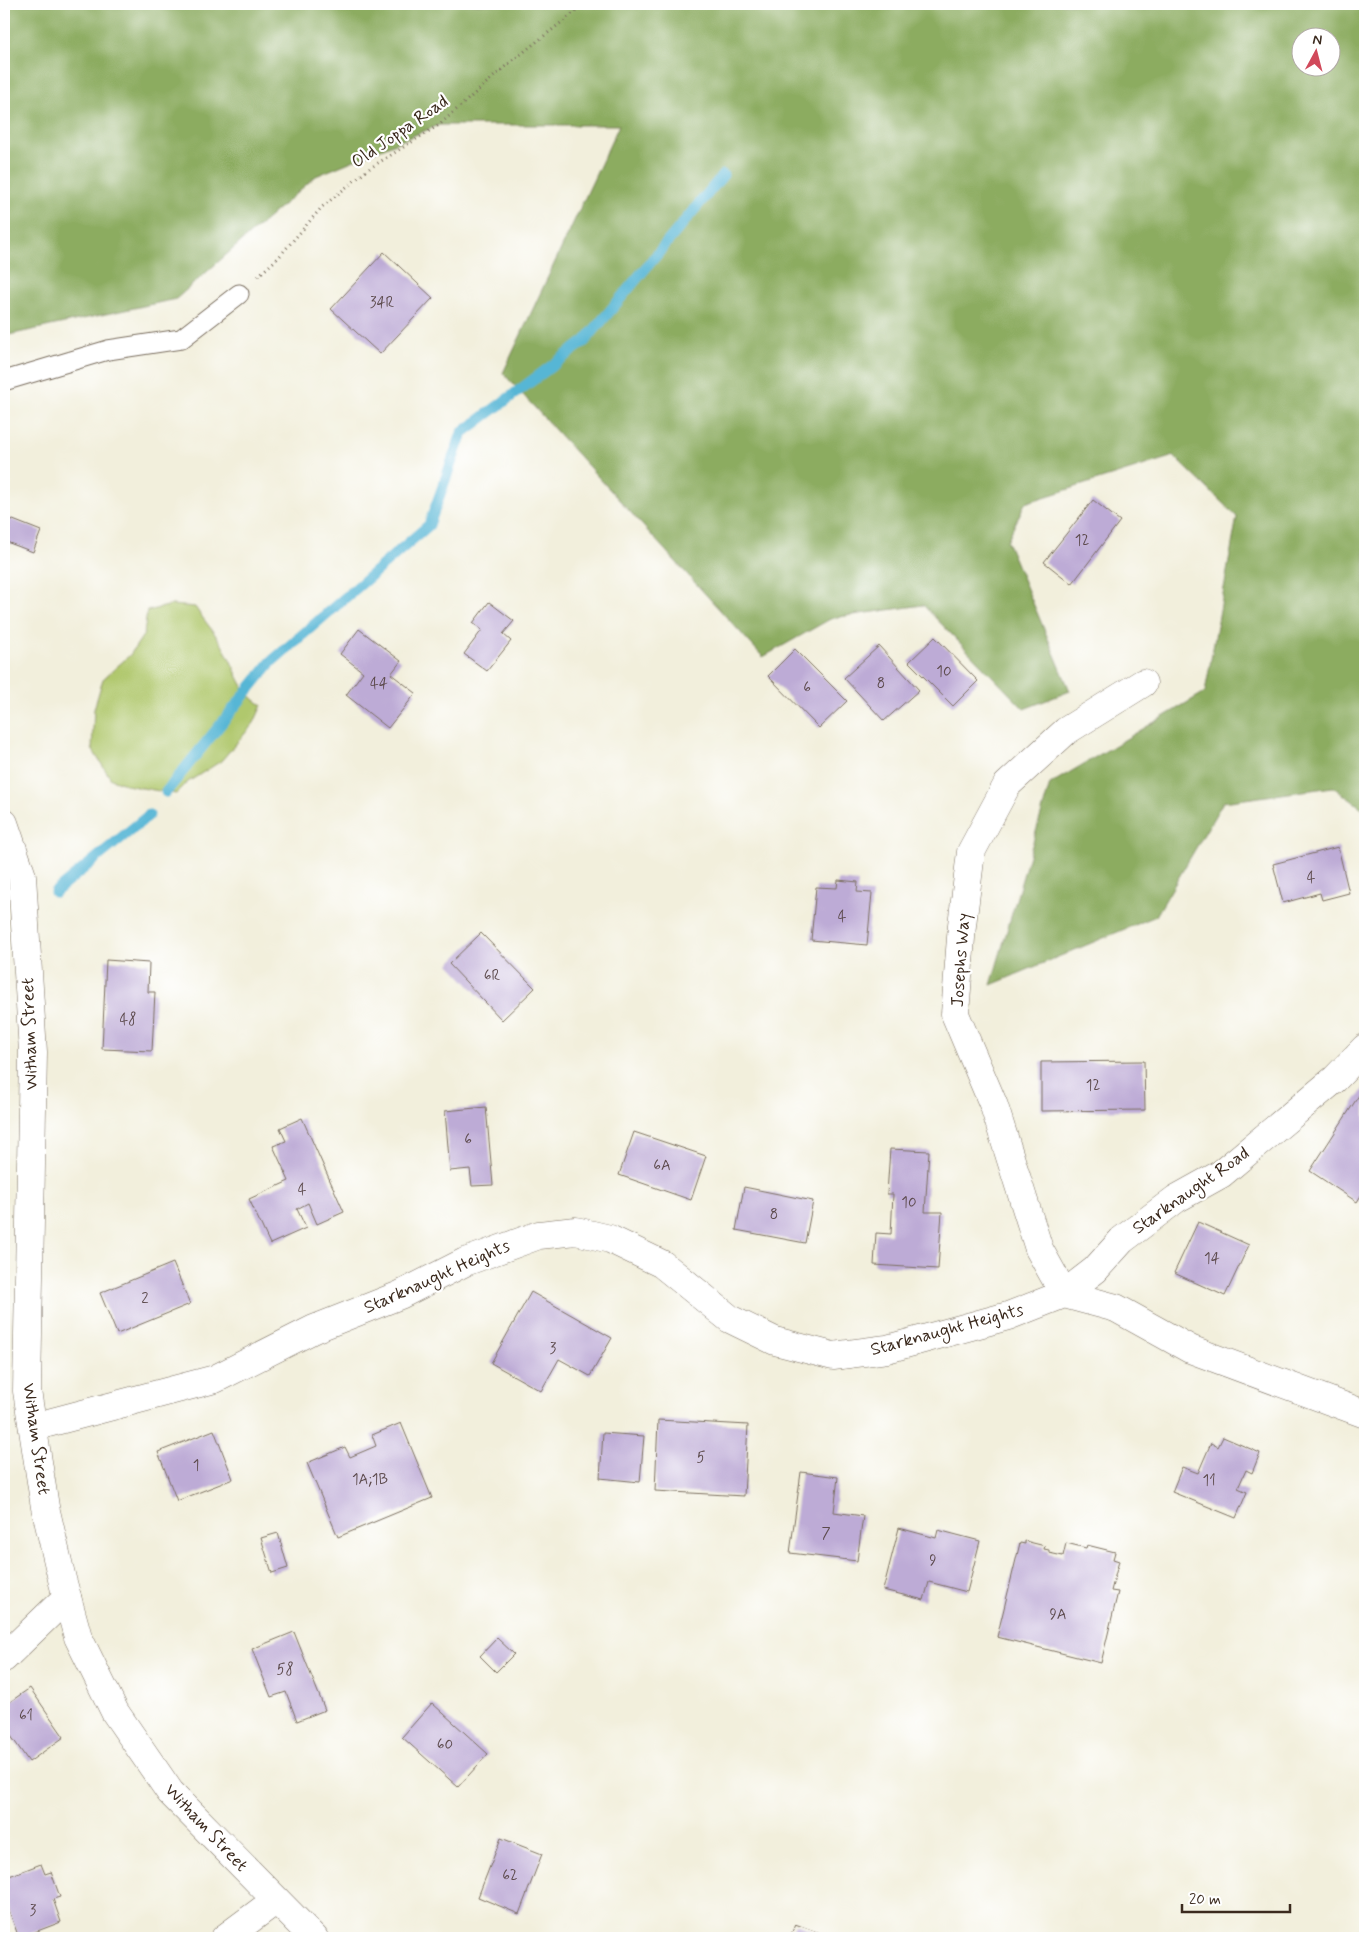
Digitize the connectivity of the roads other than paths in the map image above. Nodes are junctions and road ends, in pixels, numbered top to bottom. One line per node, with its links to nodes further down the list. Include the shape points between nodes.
1 (239, 294): 2 (lane, via 181,339 108,350)
2 (4, 381)
3 (1143, 683): 6 (street, Josephs Way, via 1066,731 1007,785 971,852 955,1014 994,1106 1038,1249)
4 (4, 824): 8 (street, Witham Street, via 22,876 34,1052 27,1381)
5 (1365, 1048): 6 (street, Starknaught Road, via 1335,1079 1221,1174 1176,1199 1122,1240 1095,1270)
6 (1064, 1294): 7 (street, via 1116,1308 1190,1349); 8 (street, Starknaught Heights, via 1008,1316 895,1347 833,1356 775,1341 730,1319 662,1264 610,1239 576,1231 539,1235 465,1262 400,1295 314,1329 215,1379)
7 (1365, 1414)
8 (33, 1427): 9 (street, Witham Street, via 45,1507)
9 (66, 1597): 10 (street); 11 (street, Witham Street, via 78,1637 115,1712 170,1792)
10 (4, 1658)
11 (276, 1900): 12 (street); 13 (street, Witham Street)
12 (225, 1938)
13 (314, 1938)

